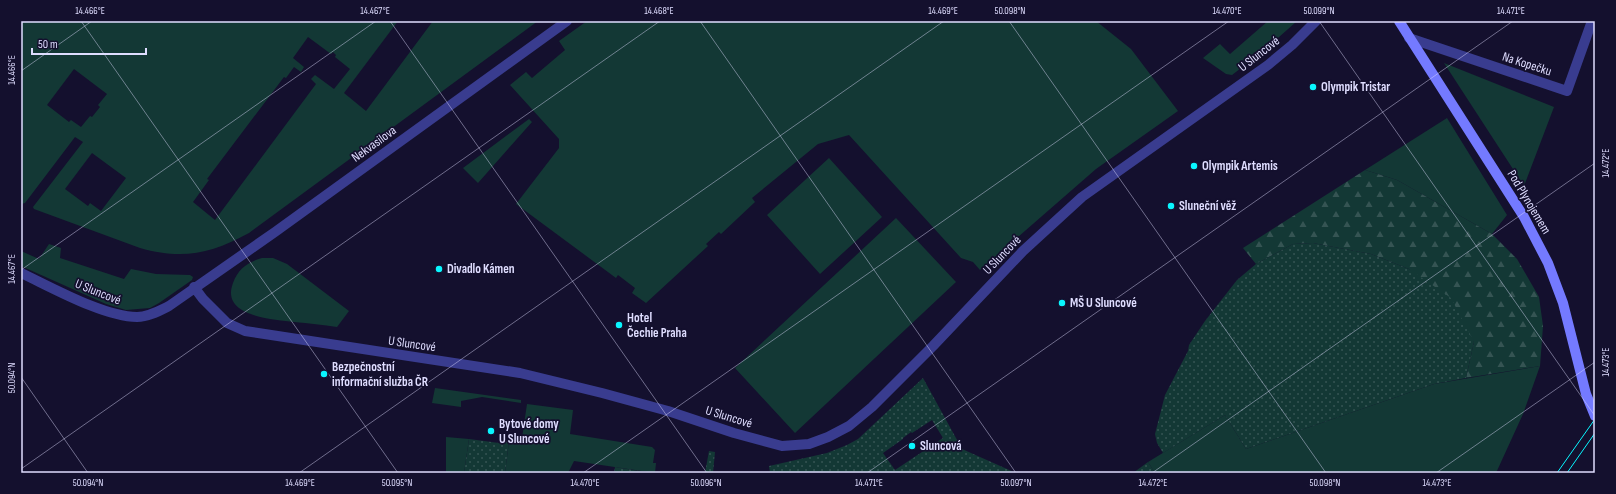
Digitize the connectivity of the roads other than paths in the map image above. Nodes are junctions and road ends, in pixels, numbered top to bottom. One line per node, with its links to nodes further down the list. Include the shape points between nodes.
1 (568, 21): 7 (street, Nekvasilova, via 275,232)
2 (1316, 21): 7 (street, U Sluncové, via 1268,65 1082,197 1023,251 934,346 872,407 850,426 809,444 782,446 602,393 520,372 245,331 227,323)
3 (1399, 21): 5 (main road, Pod Plynojemem)
4 (1592, 21): 5 (street, Na Kopečku, via 1567,91)
5 (1409, 38): 8 (main road, Pod Plynojemem, via 1524,217 1548,263 1563,304 1586,394)
6 (21, 273): 7 (street, U Sluncové, via 120,316 138,317 156,313)
7 (194, 287)
8 (1595, 416)

